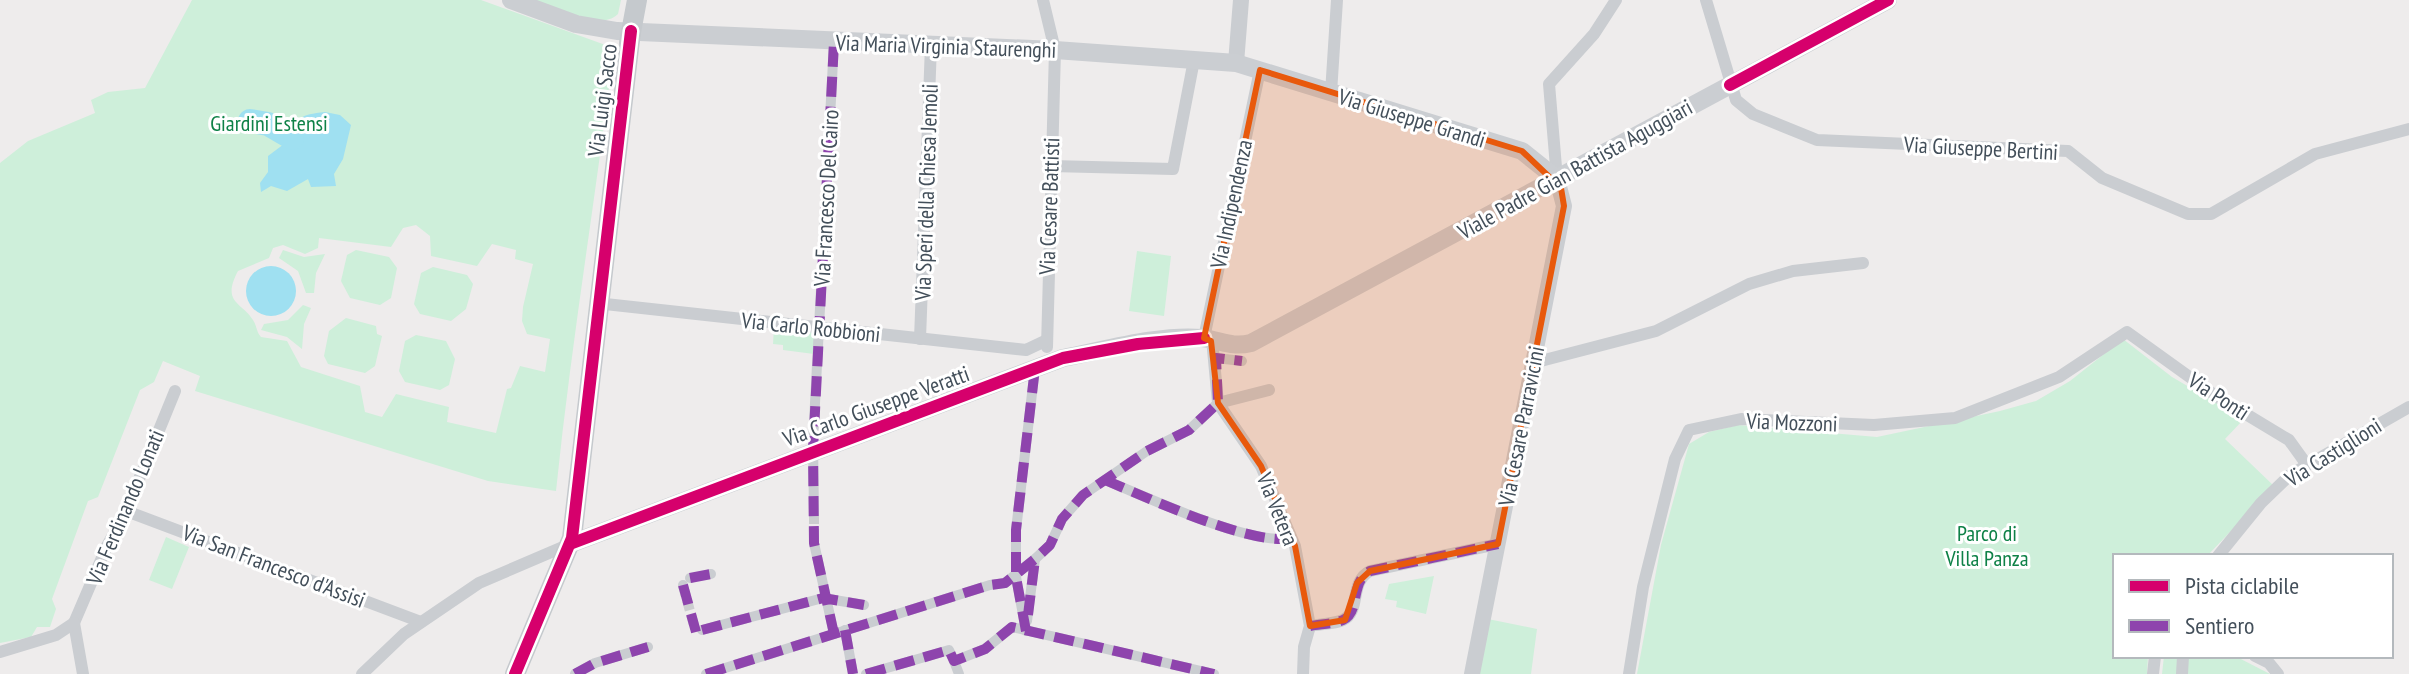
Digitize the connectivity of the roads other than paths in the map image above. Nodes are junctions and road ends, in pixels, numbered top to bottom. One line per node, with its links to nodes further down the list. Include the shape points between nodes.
1 (511, 0): 9 (main road, Via Maria Virginia Staurenghi, via 576,24)
2 (637, 0): 9 (main road, Via Luigi Sacco)
3 (1043, 0): 12 (street, Via Cesare Battisti)
4 (1241, 0): 14 (street)
5 (1337, 0): 17 (street)
6 (1616, 0): 20 (street, via 1594,34 1549,84)
7 (1706, 0): 16 (street)
8 (1888, 0): 16 (main road, Viale Padre Gian Battista Aguggiari)
9 (631, 31): 10 (main road, Via Maria Virginia Staurenghi); 22 (main road, Via Luigi Sacco)
10 (834, 42): 11 (main road, Via Maria Virginia Staurenghi); 23 (street, Via Francesco Del Cairo)
11 (931, 45): 12 (main road, Via Maria Virginia Staurenghi); 25 (street, Via Speri della Chiesa Jemoli)
12 (1055, 50): 13 (main road, Via Maria Virginia Staurenghi); 19 (street, Via Cesare Battisti)
13 (1194, 60): 14 (main road, Via Maria Virginia Staurenghi); 19 (street, via 1173,169)
14 (1236, 63): 15 (main road, Via Maria Virginia Staurenghi)
15 (1260, 70): 17 (main road, Via Giuseppe Grandi); 26 (street, Via Indipendenza)
16 (1730, 85): 18 (street, Via Giuseppe Bertini, via 1736,100 1753,114 1817,140 2068,151 2102,178 2188,214 2211,214 2315,154); 20 (main road, Viale Padre Gian Battista Aguggiari)
17 (1331, 93): 20 (main road, Via Giuseppe Grandi, via 1522,151)
18 (2409, 129)
19 (1051, 166): 27 (street, Via Cesare Battisti)
20 (1557, 179): 26 (main road, Viale Padre Gian Battista Aguggiari, via 1261,337 1235,347); 30 (street, Via Cesare Parravicini, via 1564,206)
21 (1863, 263): 30 (street, via 1793,271 1749,284 1656,331)
22 (598, 303): 23 (street, Via Carlo Robbioni); 43 (main road, Via Luigi Sacco)
23 (818, 327): 25 (street, Via Carlo Robbioni); 36 (street, Via Francesco Del Cairo)
24 (2127, 332): 37 (street, Via Ponti, via 2289,440); 75 (street, Via Mozzoni, via 2059,377 1955,418 1874,425 1741,419 1689,430 1675,459 1643,587)
25 (920, 339): 28 (street, Via Carlo Robbioni)
26 (1209, 339): 31 (main road, Via Carlo Giuseppe Veratti, via 1138,344); 34 (street, Via Indipendenza)
27 (1045, 341): 28 (street); 31 (street, Via Cesare Battisti)
28 (1026, 350): 31 (street)
29 (1242, 361): 34 (street, via 1216,358)
30 (1533, 363): 44 (street, Via Cesare Parravicini)
31 (1044, 365): 36 (main road, Via Carlo Giuseppe Veratti); 47 (street, via 1016,530)
32 (1269, 390): 34 (street)
33 (175, 391): 39 (street, Via Ferdinando Lonati)
34 (1218, 403): 38 (street, via 1189,430); 41 (street, Via Vetera, via 1261,466)
35 (2409, 407): 37 (street, Via Castiglioni)
36 (813, 450): 40 (street); 43 (main road, Via Carlo Giuseppe Veratti)
37 (2307, 465): 45 (street, Via Castiglioni, via 2261,503)
38 (1105, 480): 41 (street, via 1276,542); 46 (street, via 1083,495)
39 (126, 511): 50 (street, Via San Francesco d'Assisi); 52 (street, Via Ferdinando Lonati)
40 (814, 514)
41 (1292, 538): 53 (street, Via Vetera)
42 (814, 543): 48 (street)
43 (570, 544): 51 (street, via 479,583); 64 (main road, Via Luigi Sacco)
44 (1498, 544): 53 (street, via 1370,571 1357,583 1345,620); 74 (street, Via Cesare Parravicini)
45 (2220, 554)
46 (1035, 559): 47 (street); 55 (street)
47 (1016, 577): 55 (street); 56 (street)
48 (823, 598): 49 (street); 54 (street); 56 (street)
49 (864, 605)
50 (405, 617): 51 (street, Via San Francesco d'Assisi); 57 (street)
51 (421, 622): 57 (street)
52 (74, 623): 59 (street, via 34,644); 65 (street)
53 (1310, 626): 73 (street)
54 (697, 630)
55 (1026, 631): 61 (street, via 1012,627 985,649); 72 (street)
56 (839, 632): 68 (street); 69 (street)
57 (398, 639): 66 (street)
58 (648, 647): 62 (street)
59 (0, 652)
60 (2259, 658): 76 (street)
61 (954, 661): 63 (street, via 949,650); 71 (street)
62 (597, 669): 67 (street)
63 (882, 672): 70 (street)
64 (514, 673)
65 (83, 674)
66 (362, 674)
67 (575, 674)
68 (706, 674)
69 (853, 674)
70 (866, 674)
71 (959, 674)
72 (1214, 674)
73 (1303, 674)
74 (1472, 674)
75 (1629, 674)
76 (2278, 674)

